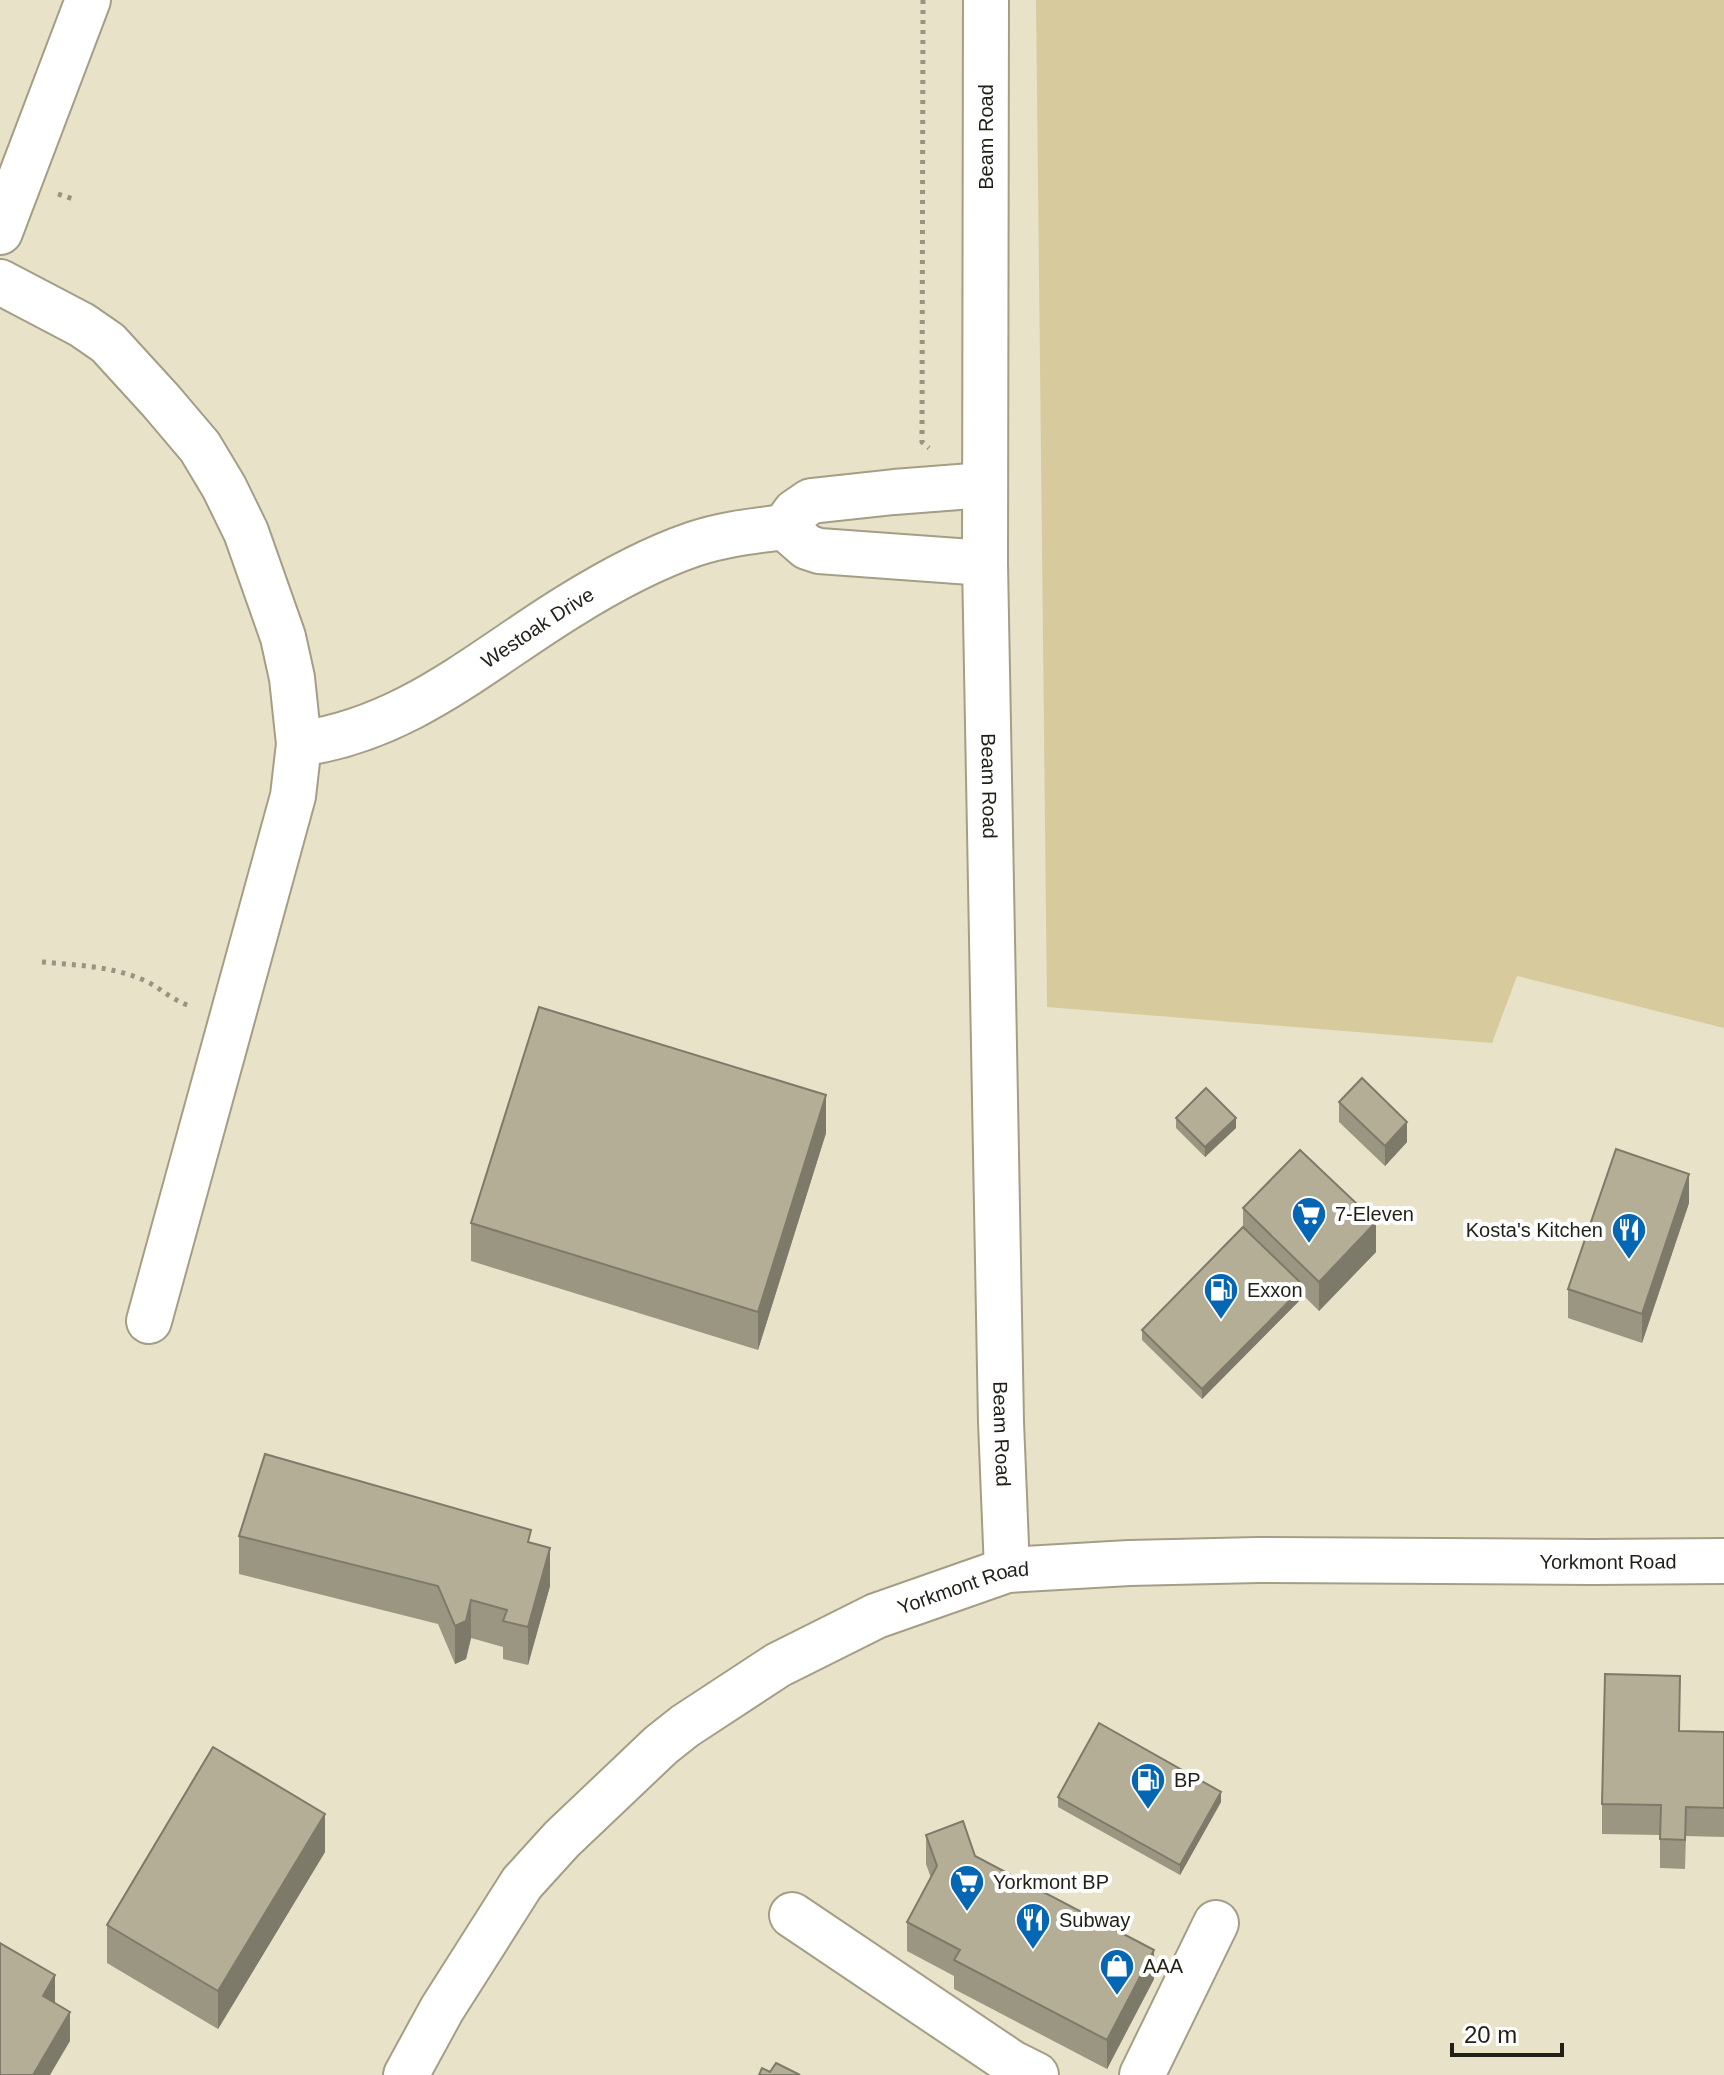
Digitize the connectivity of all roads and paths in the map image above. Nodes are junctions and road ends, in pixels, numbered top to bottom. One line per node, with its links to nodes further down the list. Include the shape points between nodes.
1 (88, 0): 4 (street)
2 (923, 0): 6 (path, via 922,442)
3 (986, 0): 7 (street, Beam Road)
4 (0, 232)
5 (0, 282): 10 (street, via 108,343 200,447 246,532 279,623)
6 (931, 450)
7 (985, 485): 8 (street, via 811,501); 9 (street, Beam Road)
8 (784, 527): 9 (street, via 819,551); 10 (street, Westoak Drive, via 696,544 648,562 569,606 427,700 366,729)
9 (985, 563): 15 (street, Beam Road)
10 (299, 744): 13 (street, via 293,796)
11 (42, 962): 12 (path, via 133,976)
12 (190, 1006)
13 (149, 1321)
14 (1724, 1561): 15 (street, Yorkmont Road, via 1258,1560)
15 (1007, 1570): 18 (street, Yorkmont Road, via 876,1616 778,1665 661,1745 522,1883)
16 (792, 1915): 19 (street)
17 (1216, 1923): 20 (street)
18 (406, 2075)
19 (1036, 2075)
20 (1142, 2075)

